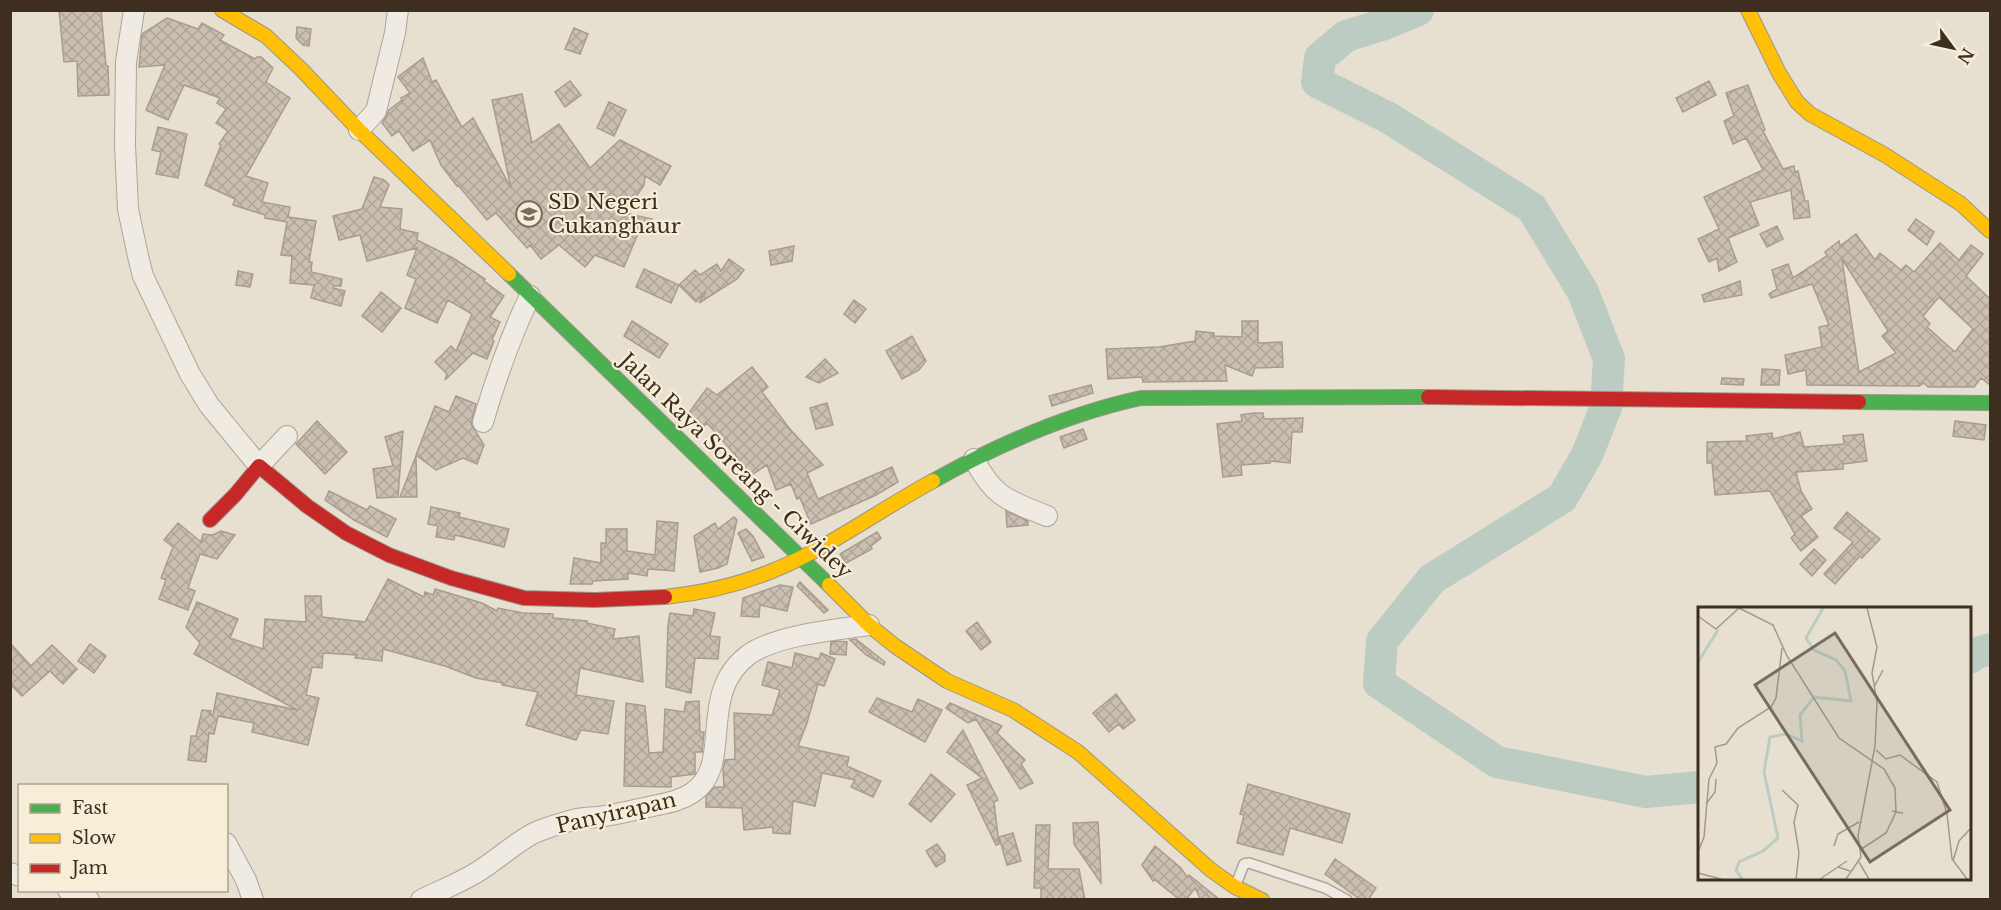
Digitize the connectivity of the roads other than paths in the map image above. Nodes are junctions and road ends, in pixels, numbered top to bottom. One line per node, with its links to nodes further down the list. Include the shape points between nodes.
1 (134, 10): 12 (street, via 126,62 125,145 128,209 143,276 190,374 209,405)
2 (222, 10): 5 (main road, Jalan Raya Soreang - Ciwidey, via 266,36)
3 (398, 10): 5 (street, via 376,111)
4 (1748, 10): 6 (main road, via 1779,73 1797,102 1810,114 1942,192)
5 (359, 129): 7 (main road, Jalan Raya Soreang - Ciwidey)
6 (1990, 231)
7 (530, 296): 9 (street, via 499,369); 15 (main road, Jalan Raya Soreang - Ciwidey)
8 (1990, 404): 11 (main road, via 1346,396 1141,398 1112,403 1025,433)
9 (483, 422)
10 (287, 436): 12 (street)
11 (974, 459): 13 (street, via 996,492); 15 (main road)
12 (259, 466): 14 (main road); 15 (main road, via 304,505 358,541 456,580 520,597 667,599 751,579)
13 (1047, 516)
14 (210, 520)
15 (802, 557): 16 (main road, Jalan Raya Soreang - Ciwidey)
16 (869, 625): 18 (main road, Jalan Raya Soreang - Ciwidey, via 947,681 1013,710 1078,752); 22 (street, Panyirapan, via 797,637 762,647 747,656 721,693 712,771 692,794 637,810 578,819 535,833 474,874)
17 (228, 847): 21 (street)
18 (1235, 887): 23 (main road, Jalan Raya Soreang - Ciwidey); 24 (lane, via 1244,864 1249,863 1324,888)
19 (70, 892): 20 (street)
20 (88, 900)
21 (254, 900)
22 (421, 900)
23 (1262, 900)
24 (1347, 900)

